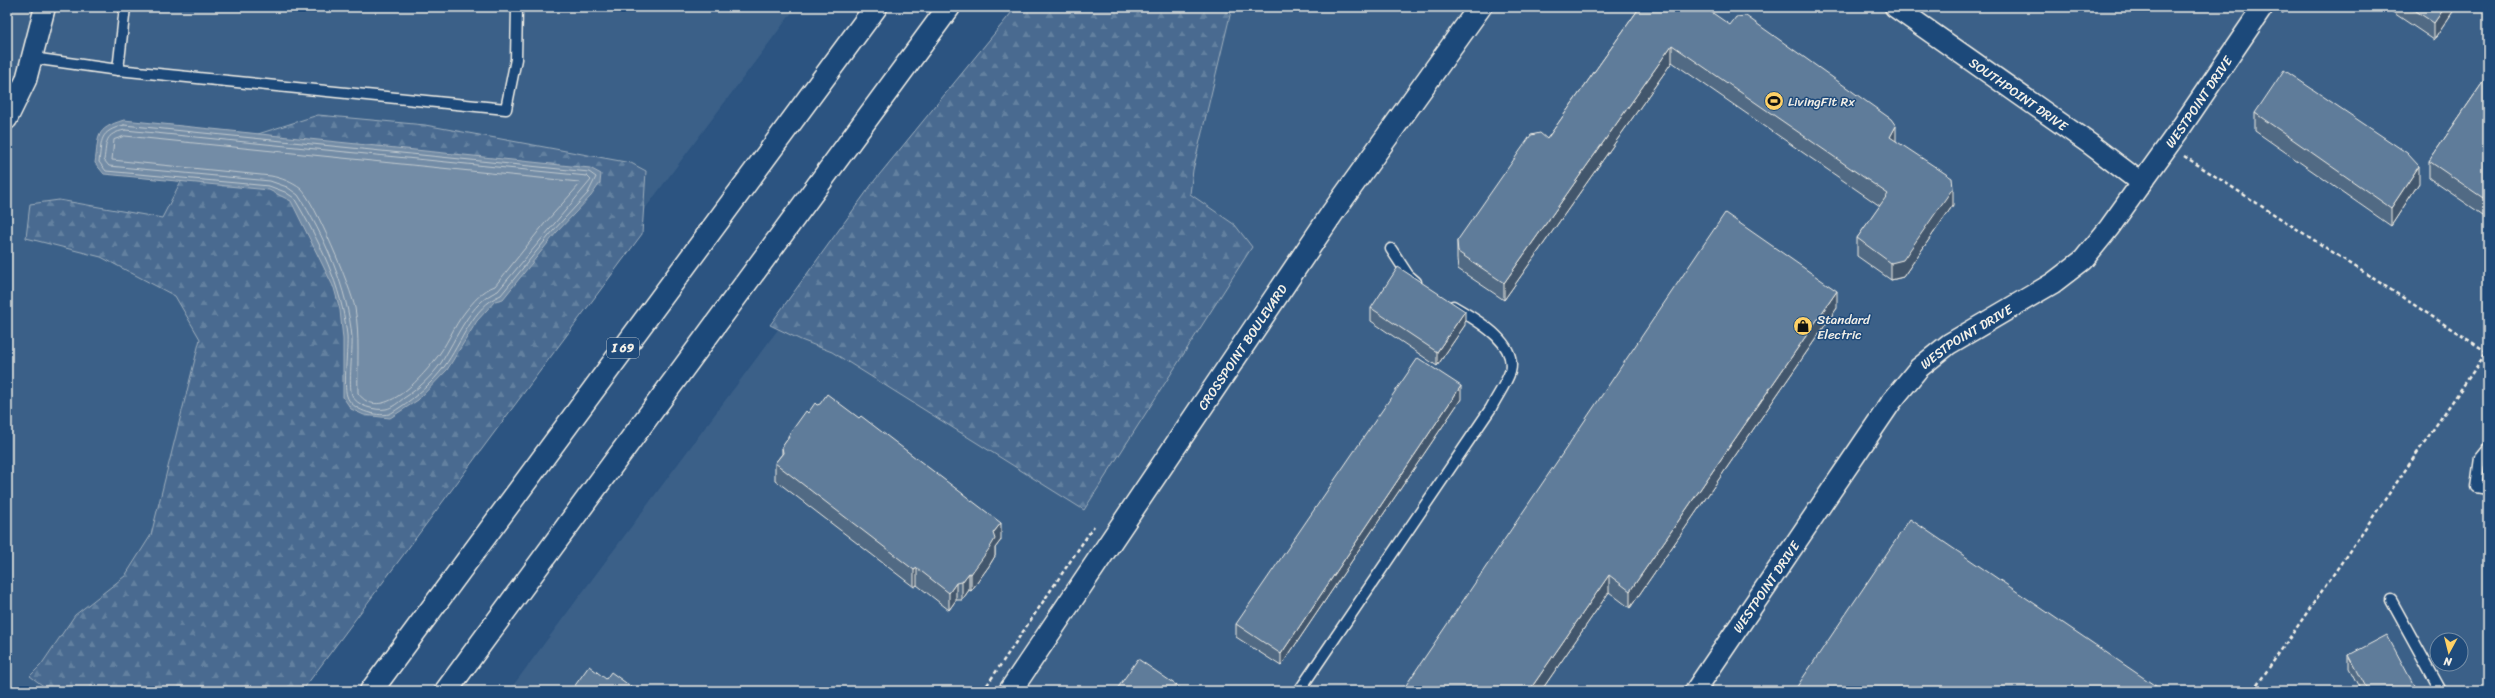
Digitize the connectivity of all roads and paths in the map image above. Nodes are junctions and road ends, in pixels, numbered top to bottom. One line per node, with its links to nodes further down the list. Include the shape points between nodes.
1 (45, 7): 9 (street)
2 (125, 7): 10 (lane)
3 (517, 7): 10 (lane, via 516,59 506,109)
4 (876, 7): 22 (main road, I 69)
5 (949, 7): 23 (main road)
6 (1480, 7): 25 (main road, CROSSPOINT BOULEVARD, via 1333,212)
7 (1895, 7): 13 (street, SOUTHPOINT DRIVE)
8 (2263, 7): 13 (street, WESTPOINT DRIVE, via 2180,129)
9 (32, 58): 10 (lane); 11 (street, via 26,80)
10 (118, 70)
11 (7, 119)
12 (2184, 157): 17 (path)
13 (2140, 182): 27 (street, WESTPOINT DRIVE, via 2109,228 2083,260 2053,283 1949,344 1919,368 1892,400)
14 (1391, 248): 15 (lane, via 1408,275)
15 (1428, 290)
16 (1447, 302): 26 (lane, via 1502,342 1512,357 1510,372 1492,408)
17 (2487, 351): 28 (path)
18 (2488, 448): 19 (lane, via 2480,458 2476,487)
19 (2488, 488)
20 (1094, 526): 24 (path)
21 (2391, 600): 29 (lane)
22 (371, 691)
23 (446, 691)
24 (983, 691)
25 (1010, 691)
26 (1299, 691)
27 (1695, 691)
28 (2253, 691)
29 (2441, 691)

